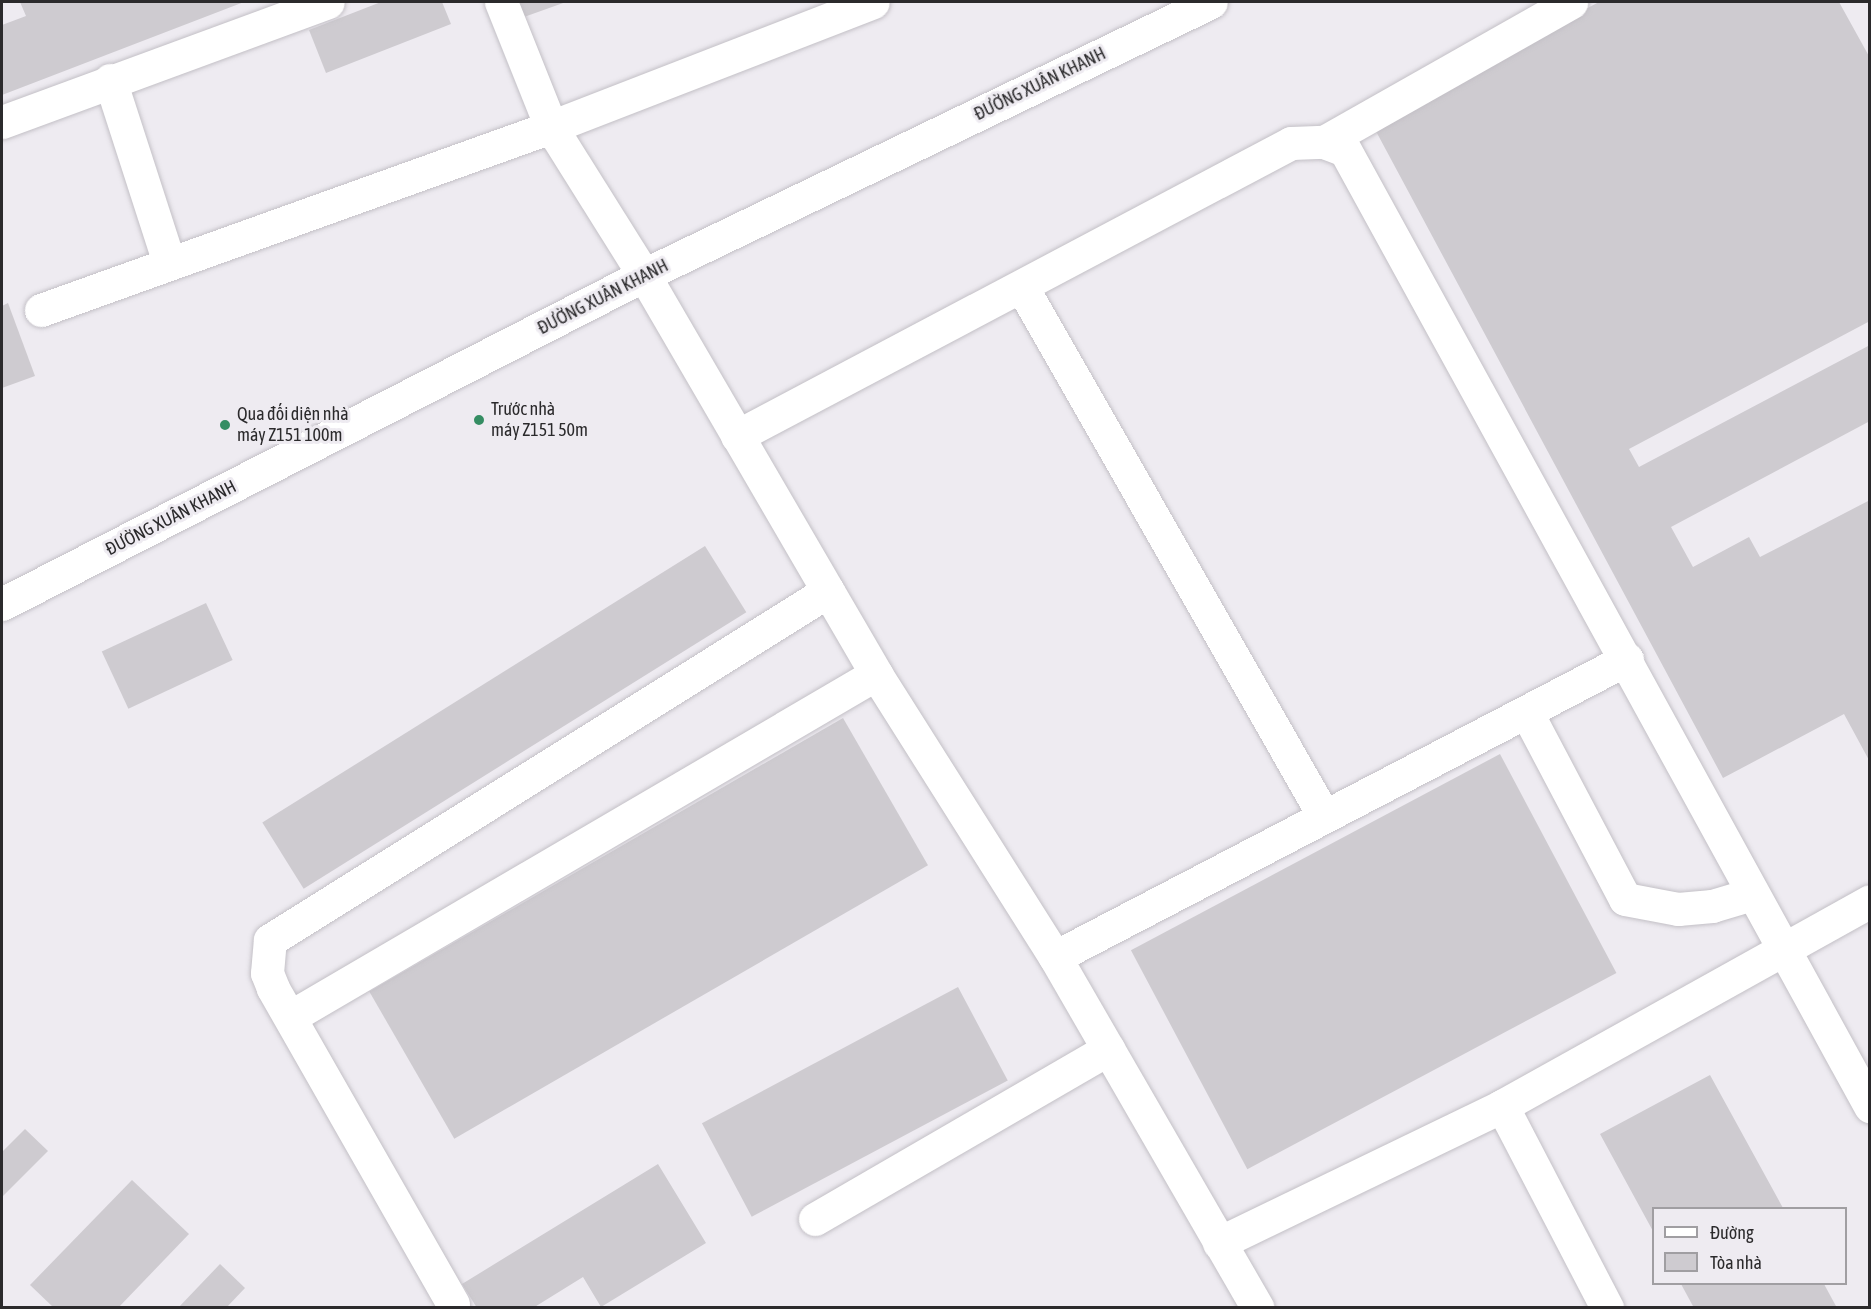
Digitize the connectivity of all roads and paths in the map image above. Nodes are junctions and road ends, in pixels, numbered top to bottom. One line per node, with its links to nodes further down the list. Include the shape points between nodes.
1 (328, 2): 6 (main road)
2 (501, 2): 8 (main road)
3 (873, 2): 8 (main road)
4 (1211, 2): 11 (main road, ĐƯỜNG XUÂN KHANH)
5 (1572, 2): 9 (main road)
6 (110, 80): 7 (main road); 10 (main road)
7 (2, 122)
8 (551, 127): 10 (main road); 11 (main road)
9 (1324, 142): 12 (main road, via 1291,144); 17 (main road, via 1345,150 1367,185)
10 (170, 263): 13 (main road)
11 (644, 275): 14 (main road); 16 (main road, ĐƯỜNG XUÂN KHANH)
12 (1022, 287): 14 (main road); 20 (main road)
13 (41, 310)
14 (737, 436): 15 (main road)
15 (828, 591): 18 (main road); 25 (main road, via 270,940 267,973)
16 (2, 604)
17 (1627, 659): 19 (main road); 21 (main road)
18 (876, 674): 24 (main road); 25 (main road)
19 (1527, 713): 20 (main road); 21 (main road, via 1625,899 1678,909 1712,906)
20 (1324, 816): 24 (main road)
21 (1752, 894): 23 (main road)
22 (1869, 902): 23 (main road)
23 (1781, 948): 27 (main road); 28 (main road)
24 (1055, 957): 26 (main road)
25 (290, 1017): 31 (main road)
26 (1108, 1049): 29 (main road); 30 (main road)
27 (1502, 1106): 30 (main road); 33 (main road)
28 (1869, 1106)
29 (815, 1219)
30 (1220, 1242): 32 (main road)
31 (453, 1304)
32 (1258, 1308)
33 (1607, 1308)

